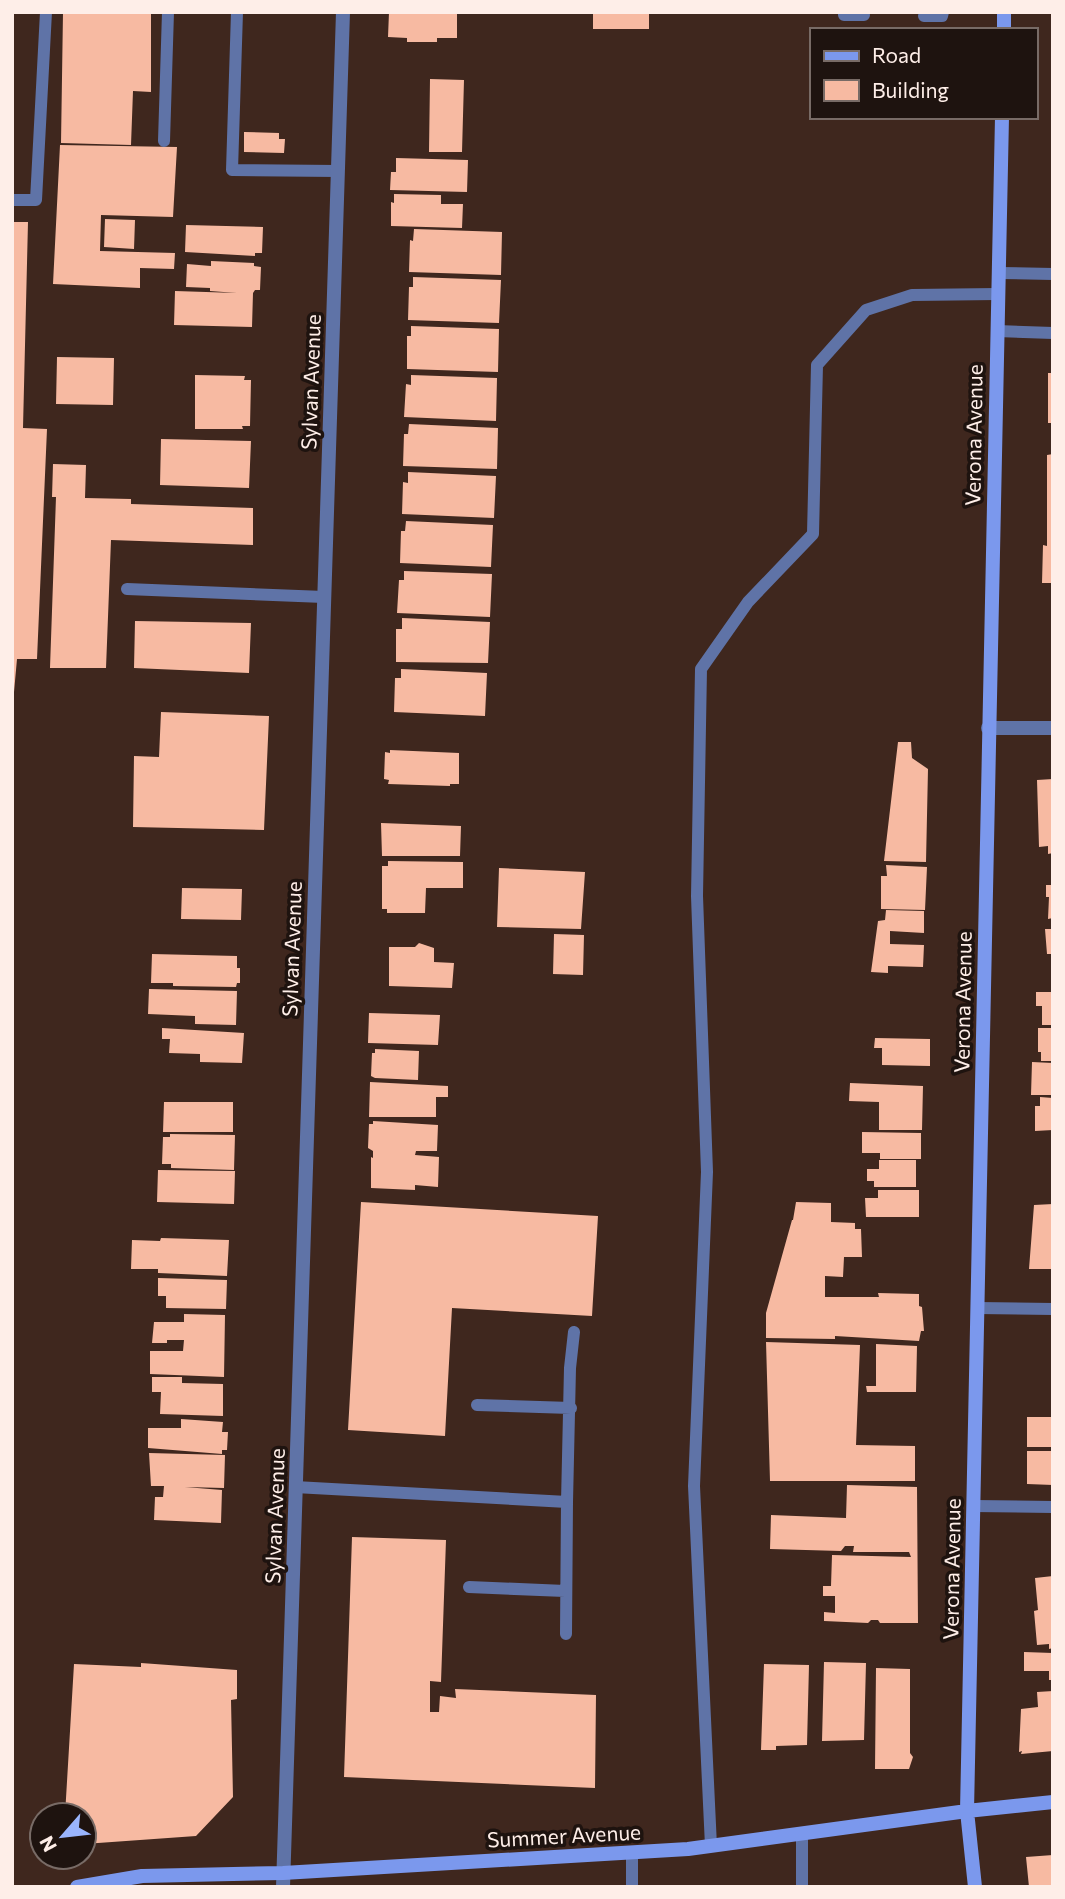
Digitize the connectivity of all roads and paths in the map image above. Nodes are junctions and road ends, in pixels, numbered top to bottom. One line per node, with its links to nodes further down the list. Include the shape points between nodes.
1 (46, 12): 12 (lane, via 36,200)
2 (168, 12): 10 (lane)
3 (237, 12): 11 (lane, via 232,170)
4 (343, 12): 11 (street, Sylvan Avenue)
5 (844, 12): 7 (lane)
6 (943, 12): 8 (lane, via 943,16)
7 (864, 15)
8 (924, 16)
9 (1002, 119): 13 (street, Verona Avenue)
10 (164, 141)
11 (338, 171): 19 (street, Sylvan Avenue)
12 (12, 200)
13 (998, 273): 14 (lane); 15 (street, Verona Avenue)
14 (1053, 274)
15 (998, 294): 16 (street, Verona Avenue); 37 (lane, via 912,295 866,310 817,365 813,534 748,602 701,669 697,896 707,1172 694,1486)
16 (997, 331): 17 (lane); 20 (street, Verona Avenue)
17 (1053, 333)
18 (127, 589): 19 (lane)
19 (324, 597): 27 (street, Sylvan Avenue)
20 (988, 728): 21 (street); 22 (street, Verona Avenue)
21 (1053, 728)
22 (977, 1308): 23 (lane); 29 (street, Verona Avenue)
23 (1053, 1309)
24 (574, 1332): 26 (lane)
25 (477, 1405): 26 (lane)
26 (570, 1408): 28 (lane)
27 (295, 1487): 28 (lane); 39 (street, Sylvan Avenue)
28 (567, 1503): 32 (lane)
29 (973, 1506): 30 (lane); 35 (street, Verona Avenue)
30 (1053, 1507)
31 (469, 1587): 32 (lane)
32 (565, 1591): 33 (lane)
33 (566, 1634)
34 (1053, 1802): 35 (street, Summer Avenue)
35 (967, 1811): 36 (street, Summer Avenue); 43 (street, Verona Avenue)
36 (802, 1833): 37 (street, Summer Avenue); 42 (lane)
37 (711, 1846): 38 (street, Summer Avenue)
38 (632, 1852): 39 (street, Summer Avenue); 41 (lane)
39 (283, 1880): 40 (street, Summer Avenue, via 142,1876)
40 (77, 1887)
41 (632, 1887)
42 (802, 1887)
43 (975, 1887)

